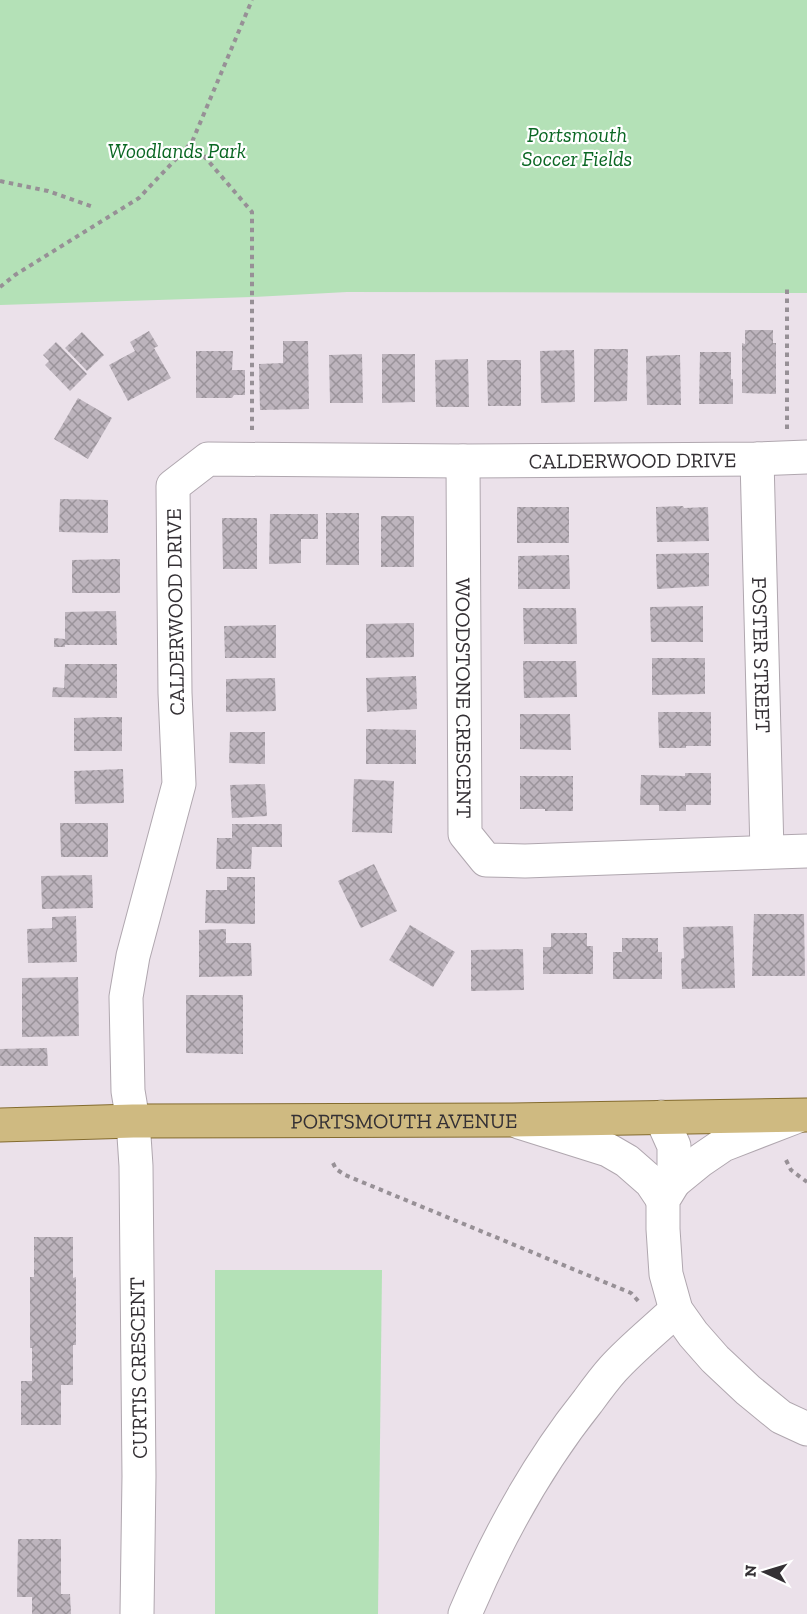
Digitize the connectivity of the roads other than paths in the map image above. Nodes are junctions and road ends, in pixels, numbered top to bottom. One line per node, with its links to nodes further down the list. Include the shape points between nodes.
1 (807, 457): 2 (street, CALDERWOOD DRIVE)
2 (757, 459): 3 (street, CALDERWOOD DRIVE); 5 (street, FOSTER STREET)
3 (463, 461): 5 (street, WOODSTONE CRESCENT, via 465,834 486,860); 9 (street, CALDERWOOD DRIVE, via 208,459 173,486 179,784 133,956 126,997 128,1091)
4 (807, 851): 5 (street, WOODSTONE CRESCENT)
5 (767, 852)
6 (803, 1116): 7 (main road, PORTSMOUTH AVENUE); 11 (street, via 723,1145)
7 (661, 1117): 8 (main road, PORTSMOUTH AVENUE); 11 (street, via 674,1146)
8 (512, 1120): 9 (main road, PORTSMOUTH AVENUE); 11 (street, via 608,1150)
9 (133, 1121): 10 (main road, PORTSMOUTH AVENUE); 14 (street, CURTIS CRESCENT, via 139,1476)
10 (0, 1125)
11 (663, 1188): 12 (street)
12 (668, 1317): 13 (street, via 693,1334 748,1390 782,1417); 15 (street, via 614,1368 552,1449 506,1525)
13 (807, 1429)
14 (137, 1614)
15 (465, 1614)

